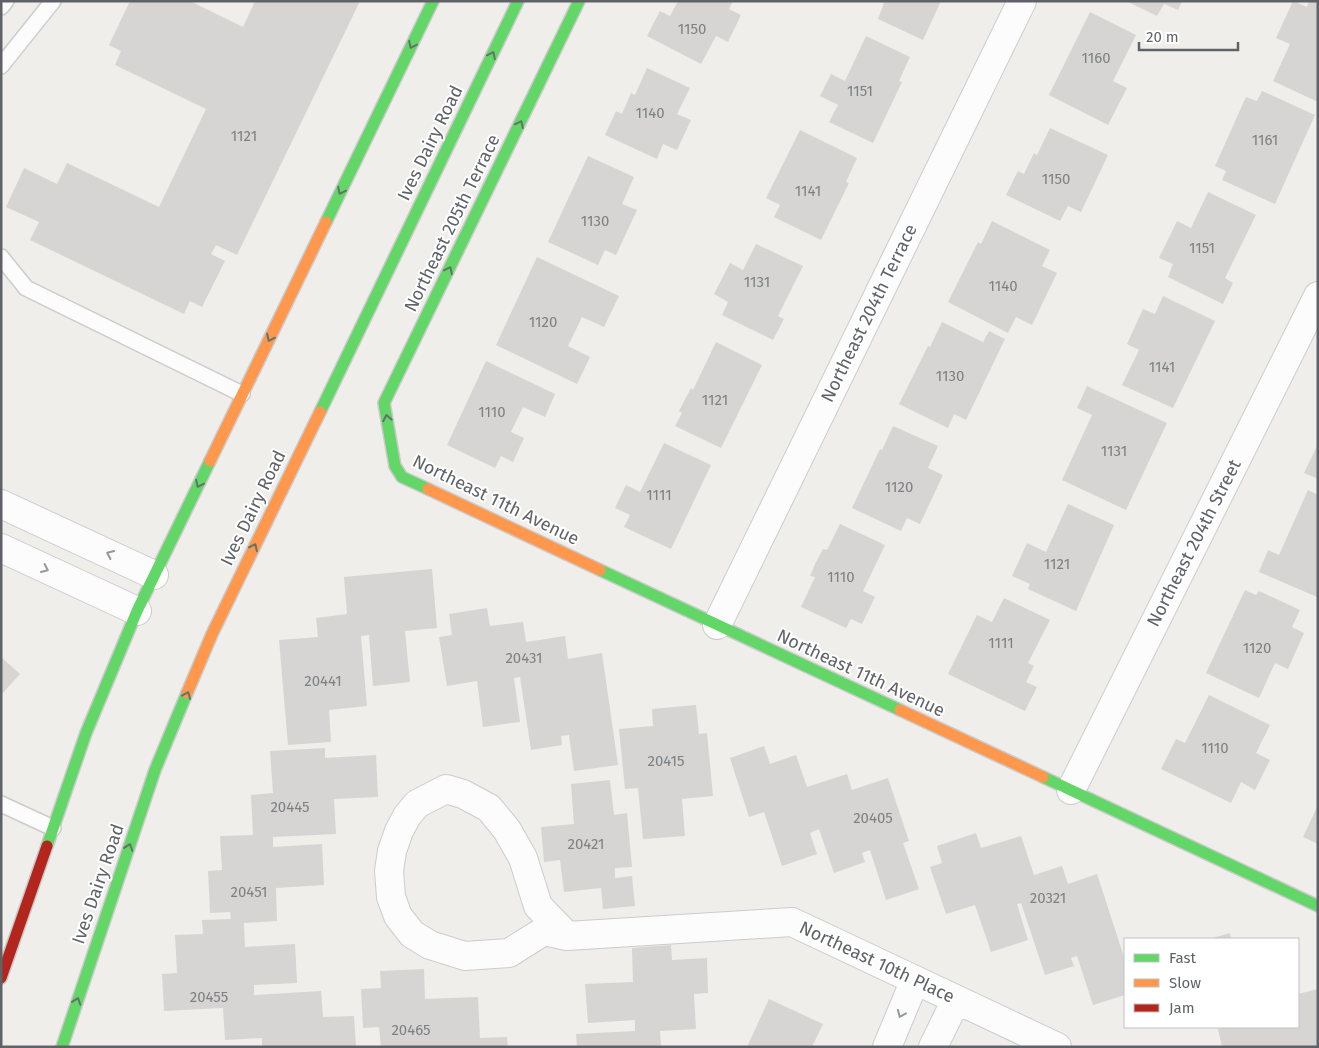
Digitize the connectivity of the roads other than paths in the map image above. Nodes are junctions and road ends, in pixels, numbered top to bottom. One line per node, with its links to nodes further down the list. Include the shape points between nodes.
1 (6, 1): 7 (lane)
2 (53, 1): 8 (lane)
3 (433, 1): 11 (main road, one-way to 11)
4 (518, 1): 26 (main road, Ives Dairy Road, one-way to 4, via 155,770 212,634)
5 (579, 1): 12 (main road, Northeast 205th Terrace, one-way to 5, via 384,403)
6 (1022, 1): 17 (street, Northeast 204th Terrace)
7 (1, 7)
8 (1, 66)
9 (1, 257): 11 (lane, via 26,288)
10 (1318, 296): 18 (street, Northeast 204th Street)
11 (242, 394): 15 (main road, one-way to 15)
12 (395, 466): 17 (main road, Northeast 11th Avenue, via 402,477)
13 (1, 504): 15 (street, one-way to 13)
14 (1, 548): 16 (street, one-way to 16)
15 (154, 575): 16 (main road)
16 (137, 611): 20 (main road, via 86,733)
17 (717, 625): 18 (main road, Northeast 11th Avenue)
18 (1071, 790): 21 (main road, Northeast 11th Avenue)
19 (1, 804): 20 (lane)
20 (53, 828): 23 (main road)
21 (1318, 906)
22 (567, 936): 22 (street, Northeast 10th Place, via 538,906 523,858 507,830 489,808 463,794 446,790 417,804 407,816 392,851 389,870 391,897 398,916 412,934 430,945 465,956 509,953 544,930); 24 (street, Northeast 10th Place, via 792,922)
23 (1, 978)
24 (915, 980): 25 (street, Northeast 10th Place); 27 (street, one-way to 27)
25 (956, 1000): 28 (street); 29 (street, Northeast 10th Place)
26 (62, 1047)
27 (887, 1047)
28 (933, 1047)
29 (1057, 1047)

